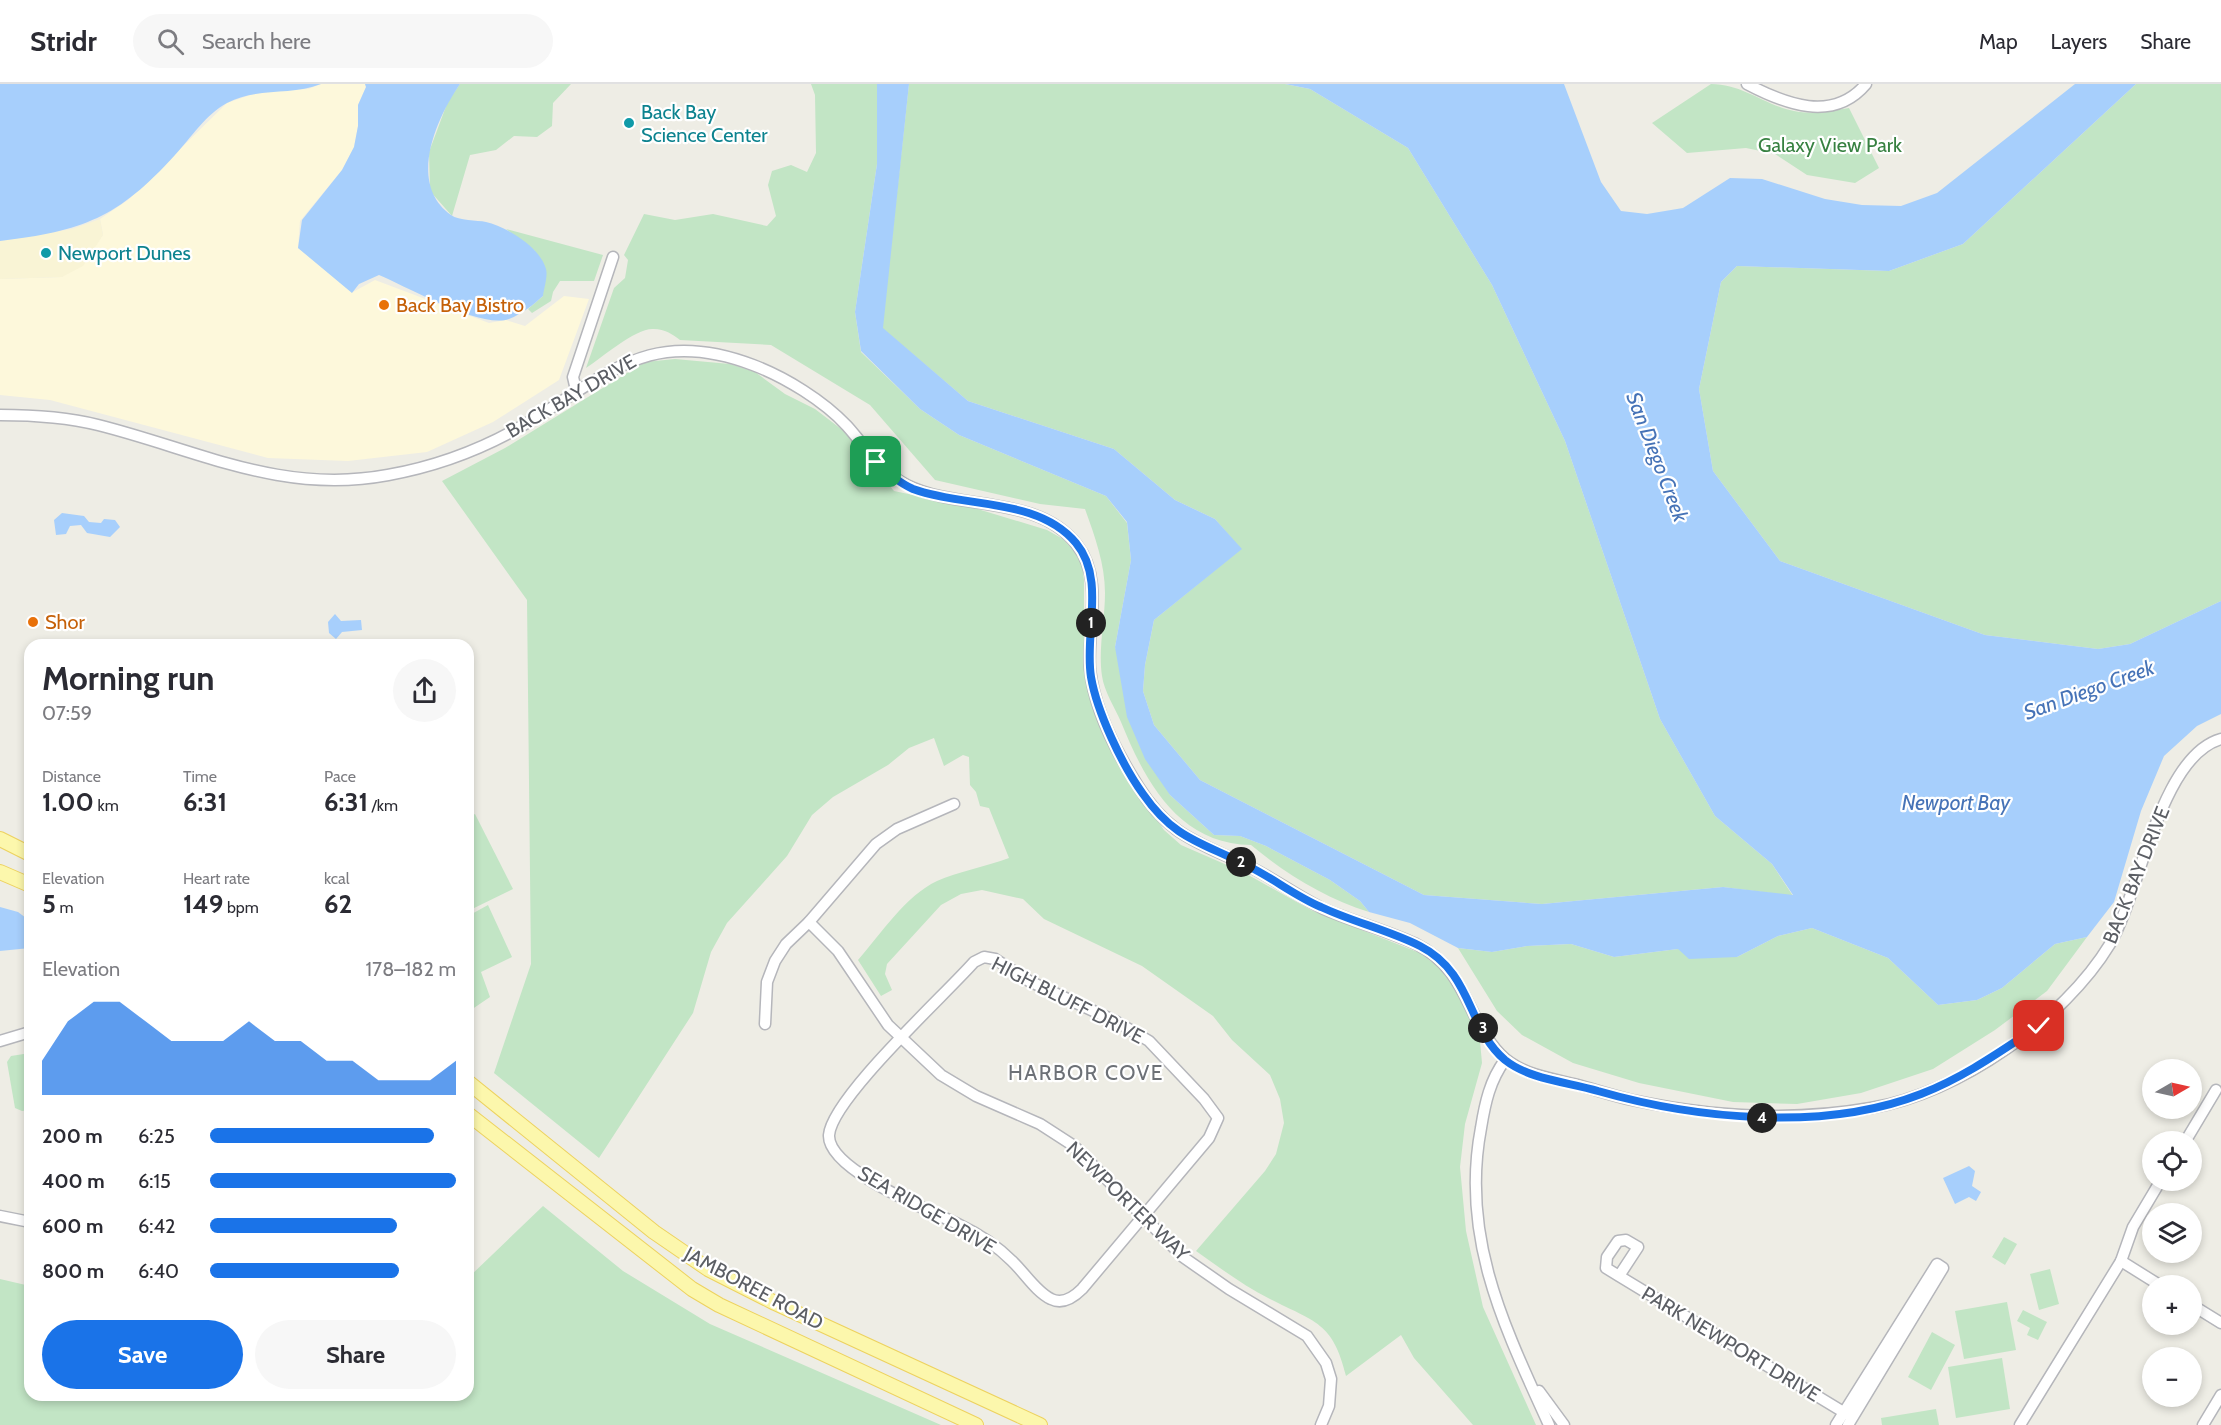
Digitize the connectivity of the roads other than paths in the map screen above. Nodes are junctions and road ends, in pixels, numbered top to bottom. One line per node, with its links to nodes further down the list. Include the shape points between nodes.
1 (1747, 84): 3 (street)
2 (1866, 84): 3 (street, via 1842,103 1826,108 1809,108)
3 (1764, 88)
4 (612, 257): 5 (street, via 573,377)
5 (576, 390): 6 (street, BACK BAY DRIVE, via 530,421 440,464 380,477 332,481 252,472 84,422); 18 (street, BACK BAY DRIVE, via 651,353 686,352 738,360 777,376 836,415 876,462 912,488 1031,514 1060,528 1083,552 1090,572 1094,692 1131,774 1152,806 1187,839 1243,863 1318,906 1432,953 1460,983 1488,1037)
6 (0, 415)
7 (2221, 739): 18 (street, BACK BAY DRIVE, via 2208,742 2196,753 2173,786 2116,933 2083,982 2039,1026 1934,1088 1878,1107 1764,1118 1629,1100 1538,1076)
8 (954, 804): 13 (street, via 897,829 876,844)
9 (0, 839): 10 (main road)
10 (24, 851)
11 (0, 872): 12 (main road)
12 (24, 882)
13 (809, 922): 14 (street, via 775,961 767,982); 16 (street, NEWPORTER WAY, via 838,951 874,1008)
14 (765, 1024)
15 (24, 1034): 17 (street)
16 (901, 1040): 25 (street, NEWPORTER WAY, via 958,1086 1040,1124 1074,1146); 25 (street, HIGH BLUFF DRIVE, via 974,962 984,957 1109,1017 1149,1041 1218,1118 1209,1138); 25 (street, SEA RIDGE DRIVE, via 856,1086 832,1124 831,1146 858,1172 984,1238 1051,1300 1073,1298)
17 (0, 1041)
18 (1505, 1060): 32 (street, via 1495,1073 1483,1115 1476,1186 1492,1294)
19 (474, 1087): 37 (main road, JAMBOREE ROAD, via 654,1232 708,1269)
20 (2216, 1090): 22 (street)
21 (474, 1118): 36 (main road, JAMBOREE ROAD, via 692,1289 718,1305)
22 (2191, 1131)
23 (2154, 1191): 27 (street, via 2133,1227)
24 (0, 1216): 26 (street)
25 (1143, 1217): 35 (street, NEWPORTER WAY, via 1202,1272 1307,1336 1326,1363 1330,1379)
26 (24, 1221)
27 (2121, 1261): 28 (street); 41 (street)
28 (2143, 1275)
29 (1619, 1276): 34 (street, PARK NEWPORT DRIVE)
30 (2202, 1311): 31 (street)
31 (2221, 1323)
32 (1526, 1373): 38 (street); 39 (street)
33 (2221, 1395): 42 (street)
34 (1848, 1418): 34 (street, via 1942,1268 1937,1264); 40 (street)
35 (1324, 1424)
36 (976, 1425)
37 (1040, 1425)
38 (1549, 1425)
39 (1564, 1425)
40 (1836, 1425)
41 (2020, 1425)
42 (2203, 1425)

